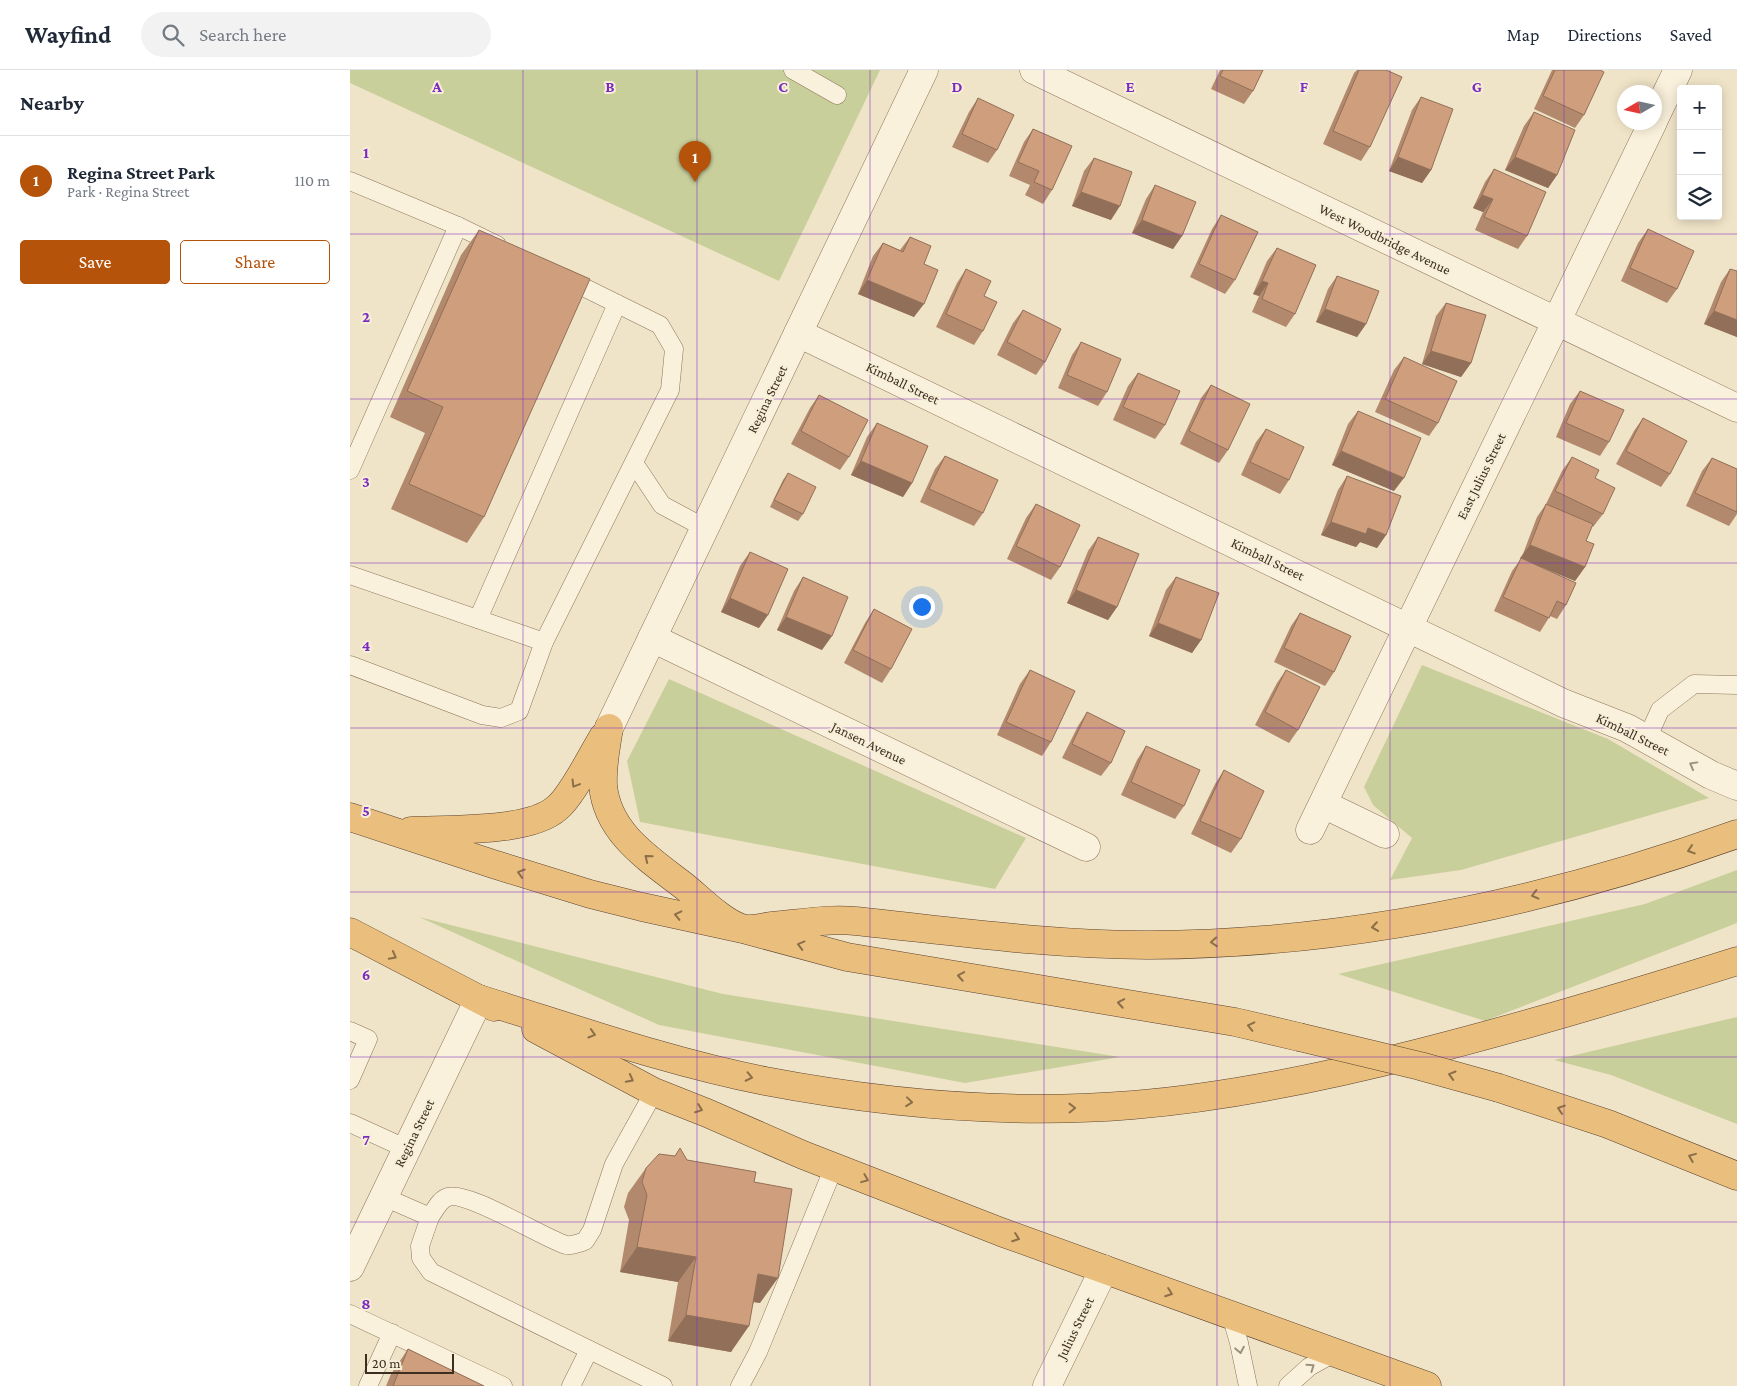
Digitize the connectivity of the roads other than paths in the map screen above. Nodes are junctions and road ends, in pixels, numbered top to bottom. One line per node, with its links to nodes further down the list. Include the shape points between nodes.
1 (794, 70): 5 (lane)
2 (924, 70): 14 (street, Regina Street)
3 (1034, 70): 13 (street, West Woodbridge Avenue)
4 (1678, 70): 6 (street)
5 (837, 94)
6 (1662, 103)
7 (1649, 130): 13 (street, East Julius Street)
8 (350, 181): 9 (lane)
9 (458, 226): 10 (lane); 17 (lane)
10 (511, 252)
11 (546, 269): 12 (lane)
12 (617, 304): 16 (lane, via 660,325 674,349 670,390); 20 (lane)
13 (1557, 321): 15 (street, West Woodbridge Avenue); 21 (street, East Julius Street)
14 (798, 333): 18 (street, Regina Street); 21 (street, Kimball Street)
15 (1737, 408)
16 (634, 463): 18 (lane, via 662,505); 23 (lane)
17 (350, 470)
18 (704, 528): 22 (street, Regina Street)
19 (350, 575): 20 (lane)
20 (478, 619): 23 (lane)
21 (1408, 627): 27 (street, Kimball Street); 29 (street, East Julius Street)
22 (652, 638): 26 (street, Regina Street); 35 (street, Jansen Avenue)
23 (544, 642): 24 (lane, via 519,711 501,718 482,715)
24 (350, 665)
25 (1737, 685): 27 (lane, via 1694,684 1660,710)
26 (609, 728): 32 (highway, one-way to 32, via 567,797 547,815 502,826); 36 (highway, one-way to 26, via 725,919 640,852 619,829 611,816 603,785)
27 (1648, 740): 28 (street, Kimball Street, one-way to 27)
28 (1737, 786)
29 (1323, 804): 31 (street, East Julius Street); 33 (street)
30 (350, 817): 32 (highway)
31 (1310, 830)
32 (393, 831): 36 (highway, one-way to 32, via 590,894)
33 (1385, 834)
34 (1737, 834): 36 (highway, one-way to 36, via 1656,862 1472,910 1374,927 1280,938 1149,945 1093,943 840,920)
35 (1086, 847)
36 (743, 929): 46 (highway, one-way to 36, bridge, via 1608,1124 1420,1066 1235,1022 847,957)
37 (350, 932): 39 (highway, one-way to 39)
38 (1737, 961): 39 (highway, one-way to 38, via 671,1058 766,1081 916,1102 1075,1108 1234,1094 1342,1072 1601,1004)
39 (479, 999): 42 (highway, one-way to 42); 44 (street, Regina Street)
40 (350, 1031): 41 (lane, via 368,1039)
41 (350, 1080)
42 (654, 1092): 45 (highway, one-way to 45); 48 (lane, via 614,1164 592,1230 585,1241 567,1245 459,1197 448,1197)
43 (350, 1123): 44 (lane)
44 (406, 1149): 47 (street, Regina Street)
45 (834, 1167): 50 (highway, one-way to 50); 60 (lane, via 758,1352)
46 (1737, 1176)
47 (384, 1197): 48 (lane); 49 (street, Regina Street)
48 (430, 1217): 54 (lane, via 420,1246 421,1258 432,1272)
49 (350, 1267)
50 (1104, 1269): 52 (highway, one-way to 52); 61 (street, Julius Street)
51 (350, 1314): 53 (lane)
52 (1230, 1315): 55 (highway); 62 (lane, one-way to 62)
53 (392, 1333): 56 (lane); 57 (lane)
54 (589, 1350): 58 (lane); 59 (lane)
55 (1336, 1352): 63 (lane, one-way to 55, via 1309,1367); 64 (highway)
56 (368, 1386)
57 (503, 1386)
58 (571, 1386)
59 (662, 1386)
60 (740, 1386)
61 (1047, 1386)
62 (1248, 1386)
63 (1288, 1386)
64 (1428, 1386)

